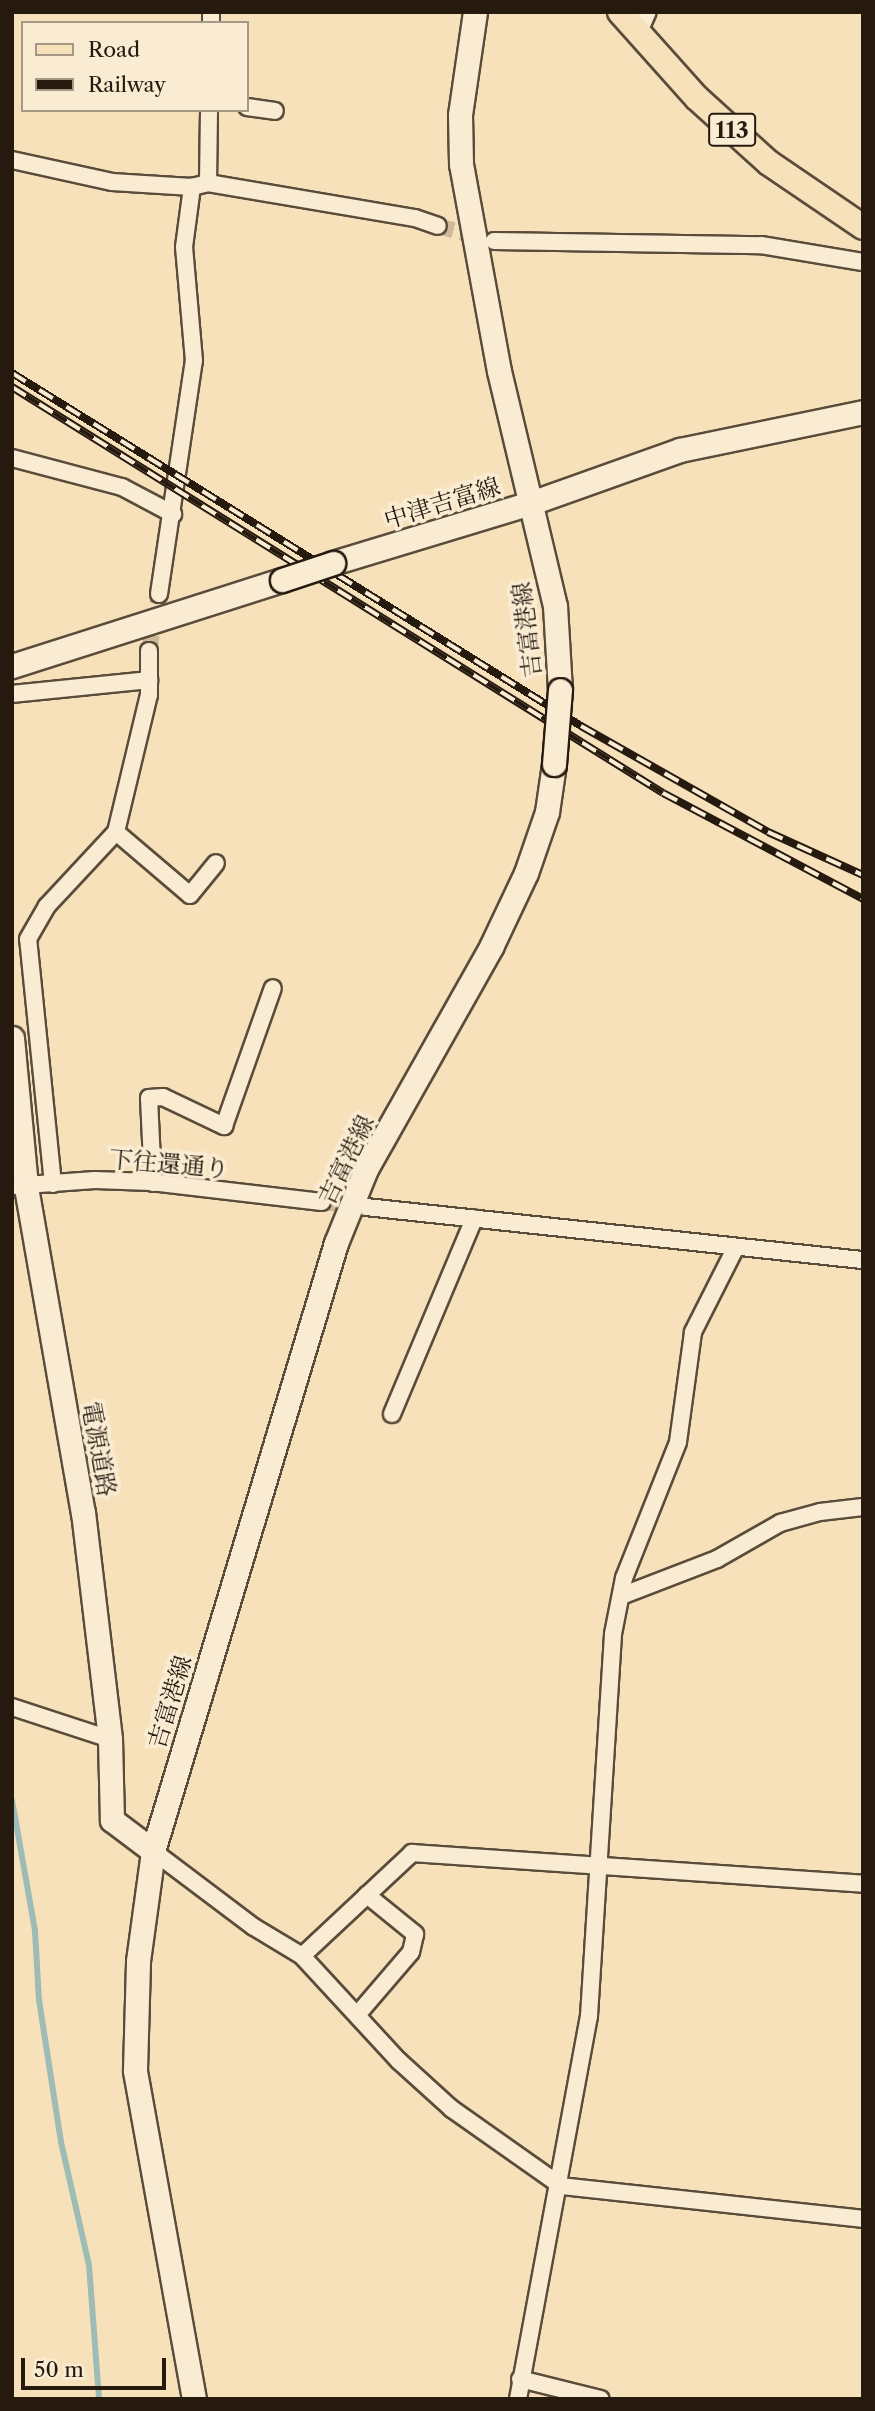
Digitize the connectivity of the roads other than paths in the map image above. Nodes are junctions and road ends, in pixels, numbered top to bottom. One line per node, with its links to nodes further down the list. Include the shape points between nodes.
1 (475, 12): 15 (main road, 中津吉富線, via 460,115 461,164 499,371)
2 (620, 12): 3 (main road, 113)
3 (643, 23): 10 (main road, 113, via 697,98 769,163)
4 (248, 107): 5 (street)
5 (275, 111)
6 (209, 112): 8 (street)
7 (12, 160): 8 (street, via 112,182)
8 (200, 185): 9 (street, via 415,218); 16 (street, via 184,247 194,360)
9 (438, 226)
10 (863, 227)
11 (494, 241): 12 (street, via 761,245)
12 (863, 262)
13 (863, 412): 15 (main road, via 680,450)
14 (12, 458): 16 (street, via 122,487)
15 (531, 503): 19 (main road, 中津吉富線, bridge); 39 (main road, 吉富港線, bridge, via 555,606 560,691 547,812 526,873 491,947 366,1169 336,1243)
16 (173, 514): 17 (street)
17 (159, 594)
18 (149, 651): 20 (street)
19 (12, 666)
20 (149, 680): 21 (street); 22 (street)
21 (12, 694)
22 (116, 832): 23 (street, via 190,895); 27 (street, via 47,906 28,939)
23 (216, 863)
24 (273, 988): 26 (street, via 224,1126 163,1097 149,1098)
25 (12, 1038): 28 (main road, 電源道路)
26 (153, 1183): 27 (street, 下往還通り, via 95,1180); 29 (street, 下往還通り)
27 (53, 1184): 28 (street, 下往還通り)
28 (19, 1186): 38 (main road, 電源道路, via 83,1512)
29 (322, 1202)
30 (366, 1207): 31 (street)
31 (474, 1219): 32 (street); 34 (street)
32 (735, 1249): 33 (street); 36 (street, via 693,1332 678,1441)
33 (863, 1261)
34 (392, 1414)
35 (863, 1507): 36 (street, via 820,1511 779,1523 717,1559)
36 (621, 1595): 40 (street, via 613,1634)
37 (12, 1707): 38 (street)
38 (110, 1739): 39 (main road, 電源道路, via 112,1820)
39 (152, 1851): 43 (street, via 254,1927); 48 (main road, 吉富港線, via 139,1950 135,2070)
40 (600, 1867): 41 (street); 42 (street, via 412,1853); 45 (street, via 589,2016)
41 (863, 1884)
42 (367, 1895): 43 (street); 44 (street, via 415,1934 411,1952)
43 (302, 1956): 44 (street)
44 (357, 2015): 45 (street, via 452,2109)
45 (561, 2186): 46 (street); 47 (street)
46 (863, 2219)
47 (520, 2379): 49 (street); 50 (street)
48 (194, 2399)
49 (518, 2399)
50 (601, 2399)

